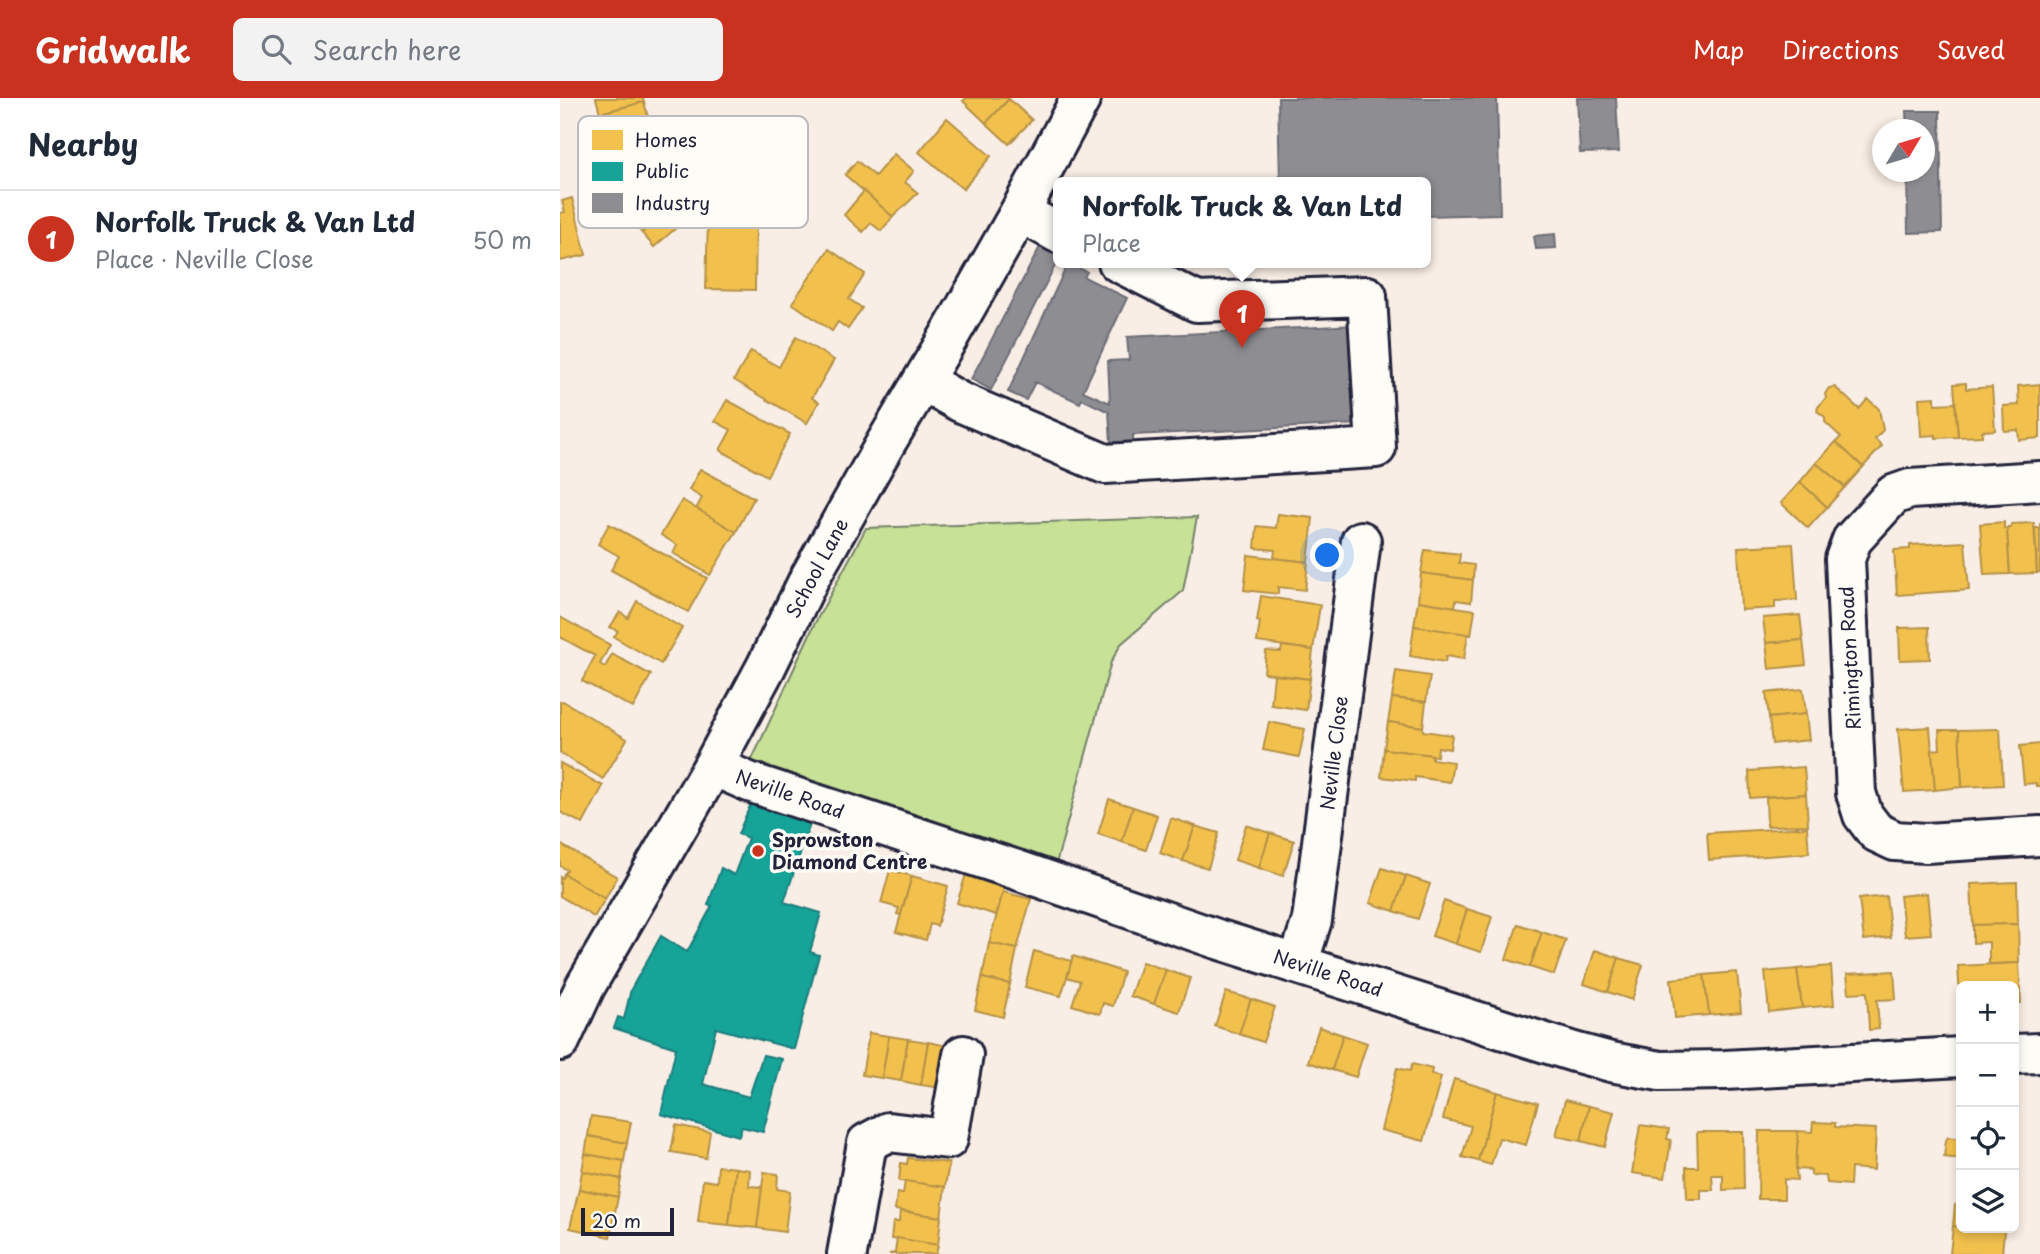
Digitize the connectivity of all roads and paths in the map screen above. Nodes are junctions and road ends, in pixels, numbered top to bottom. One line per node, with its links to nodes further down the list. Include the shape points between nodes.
1 (1081, 98): 2 (street, School Lane)
2 (1020, 212): 3 (street); 5 (street, School Lane)
3 (1053, 230)
4 (1130, 268): 5 (street, via 1197,302 1367,296 1376,448 1105,464 960,402)
5 (923, 381): 8 (street, School Lane, via 809,579)
6 (2040, 481): 9 (street, Rimington Road, via 1910,489 1893,495 1852,540 1845,559 1856,793 1863,815 1876,832 1895,841)
7 (1361, 541): 10 (street, Neville Close, via 1312,920)
8 (713, 766): 10 (street, Neville Road, via 749,782); 11 (street, School Lane, via 585,987)
9 (2040, 836)
10 (1298, 964): 15 (street, Neville Road, via 1574,1052 1660,1071)
11 (560, 1041)
12 (2040, 1053): 13 (street)
13 (2019, 1054)
14 (963, 1055): 16 (street, via 948,1139 888,1132 867,1143)
15 (1956, 1057)
16 (847, 1254)

